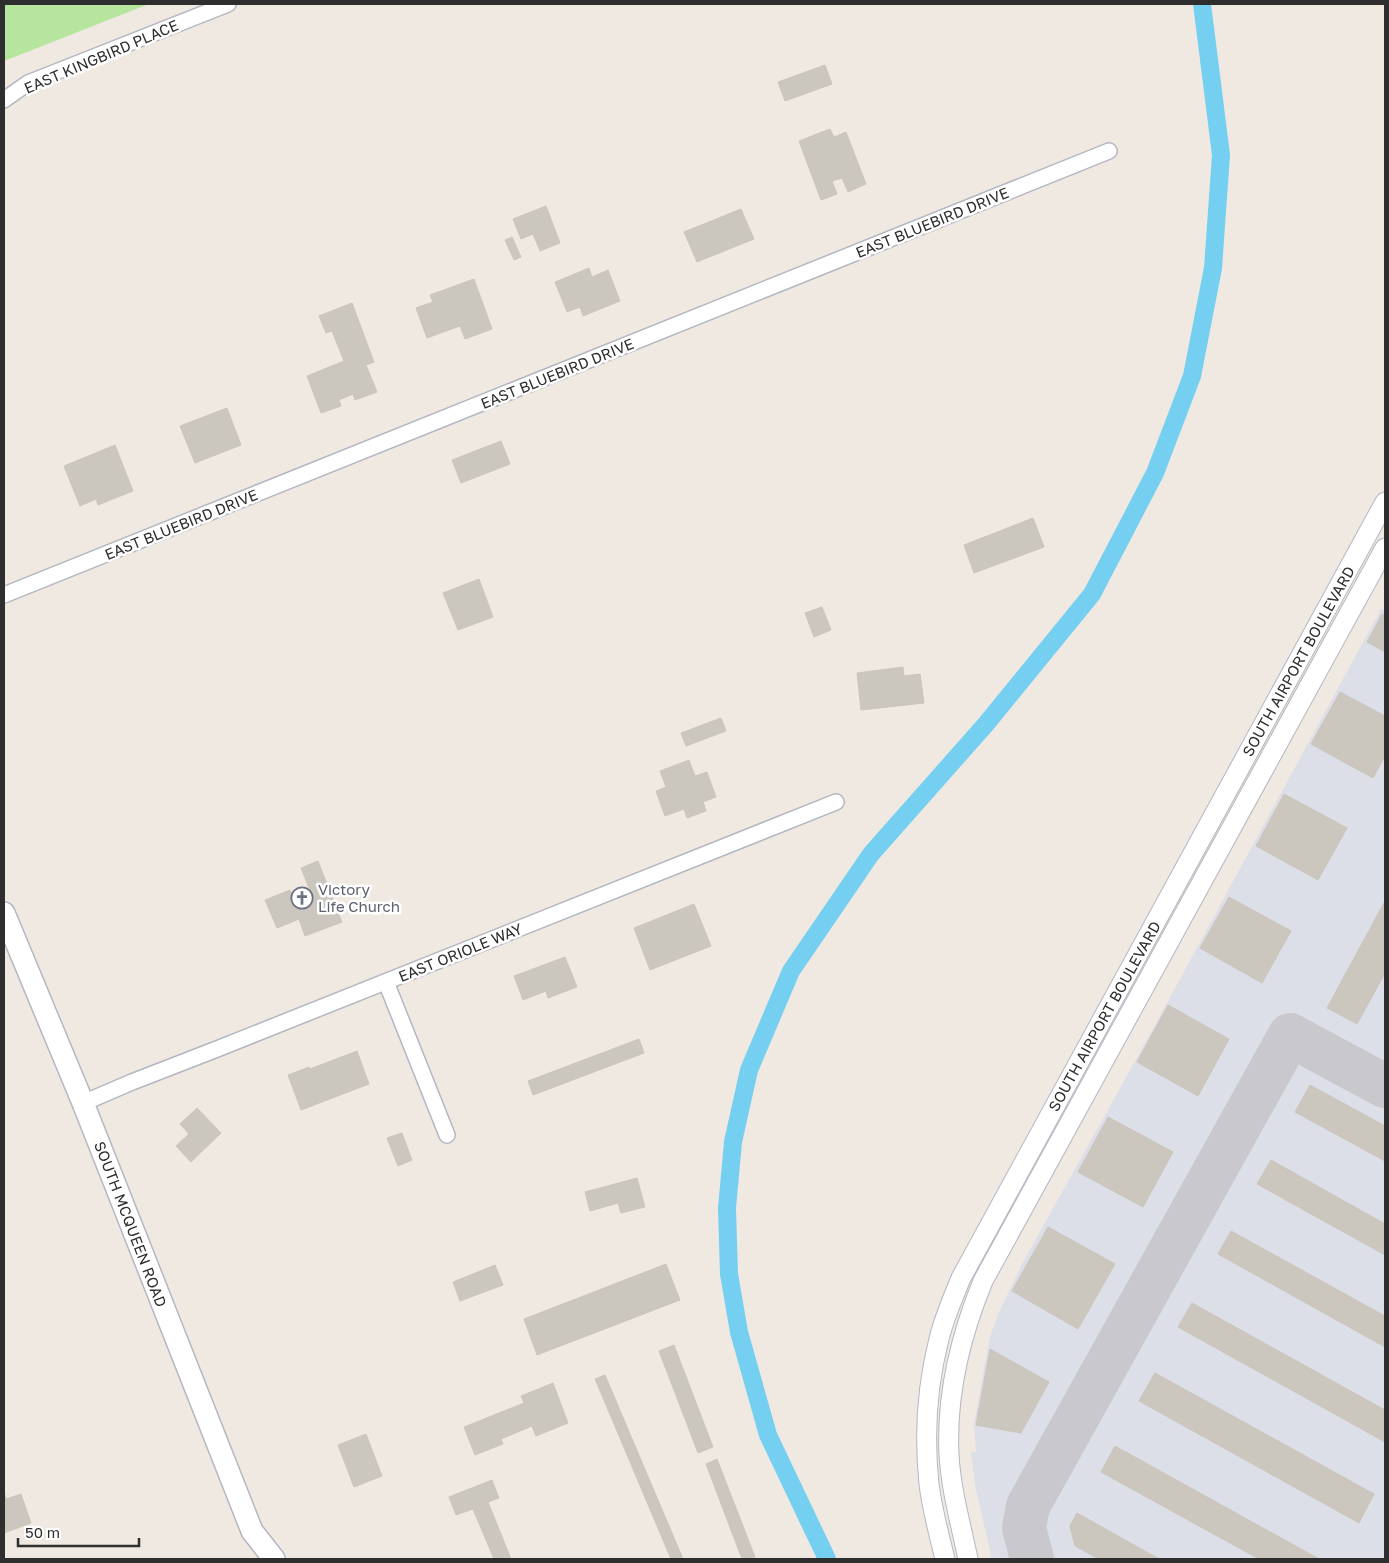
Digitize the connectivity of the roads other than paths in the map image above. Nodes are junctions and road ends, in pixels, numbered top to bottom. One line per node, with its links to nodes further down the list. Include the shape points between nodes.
1 (228, 4): 2 (street, EAST KINGBIRD PLACE, via 28,84)
2 (4, 100)
3 (1110, 151): 8 (street, EAST BLUEBIRD DRIVE)
4 (1385, 502): 6 (street, SOUTH AIRPORT BOULEVARD)
5 (1385, 548): 7 (street, SOUTH AIRPORT BOULEVARD)
6 (1352, 562): 7 (street); 17 (street, SOUTH AIRPORT BOULEVARD, via 981,1240 948,1309 932,1372 927,1418 929,1486)
7 (1372, 573): 18 (street, SOUTH AIRPORT BOULEVARD, via 983,1281 960,1349 952,1383 948,1424 952,1483)
8 (4, 595)
9 (836, 802): 11 (street, EAST ORIOLE WAY)
10 (5, 913): 12 (main road, SOUTH MCQUEEN ROAD)
11 (386, 982): 12 (street, EAST ORIOLE WAY); 13 (street)
12 (83, 1103): 14 (main road, SOUTH MCQUEEN ROAD)
13 (447, 1135)
14 (252, 1531): 15 (main road, SOUTH MCQUEEN ROAD); 16 (main road, SOUTH MCQUEEN ROAD)
15 (253, 1559)
16 (274, 1559)
17 (945, 1559)
18 (968, 1559)

